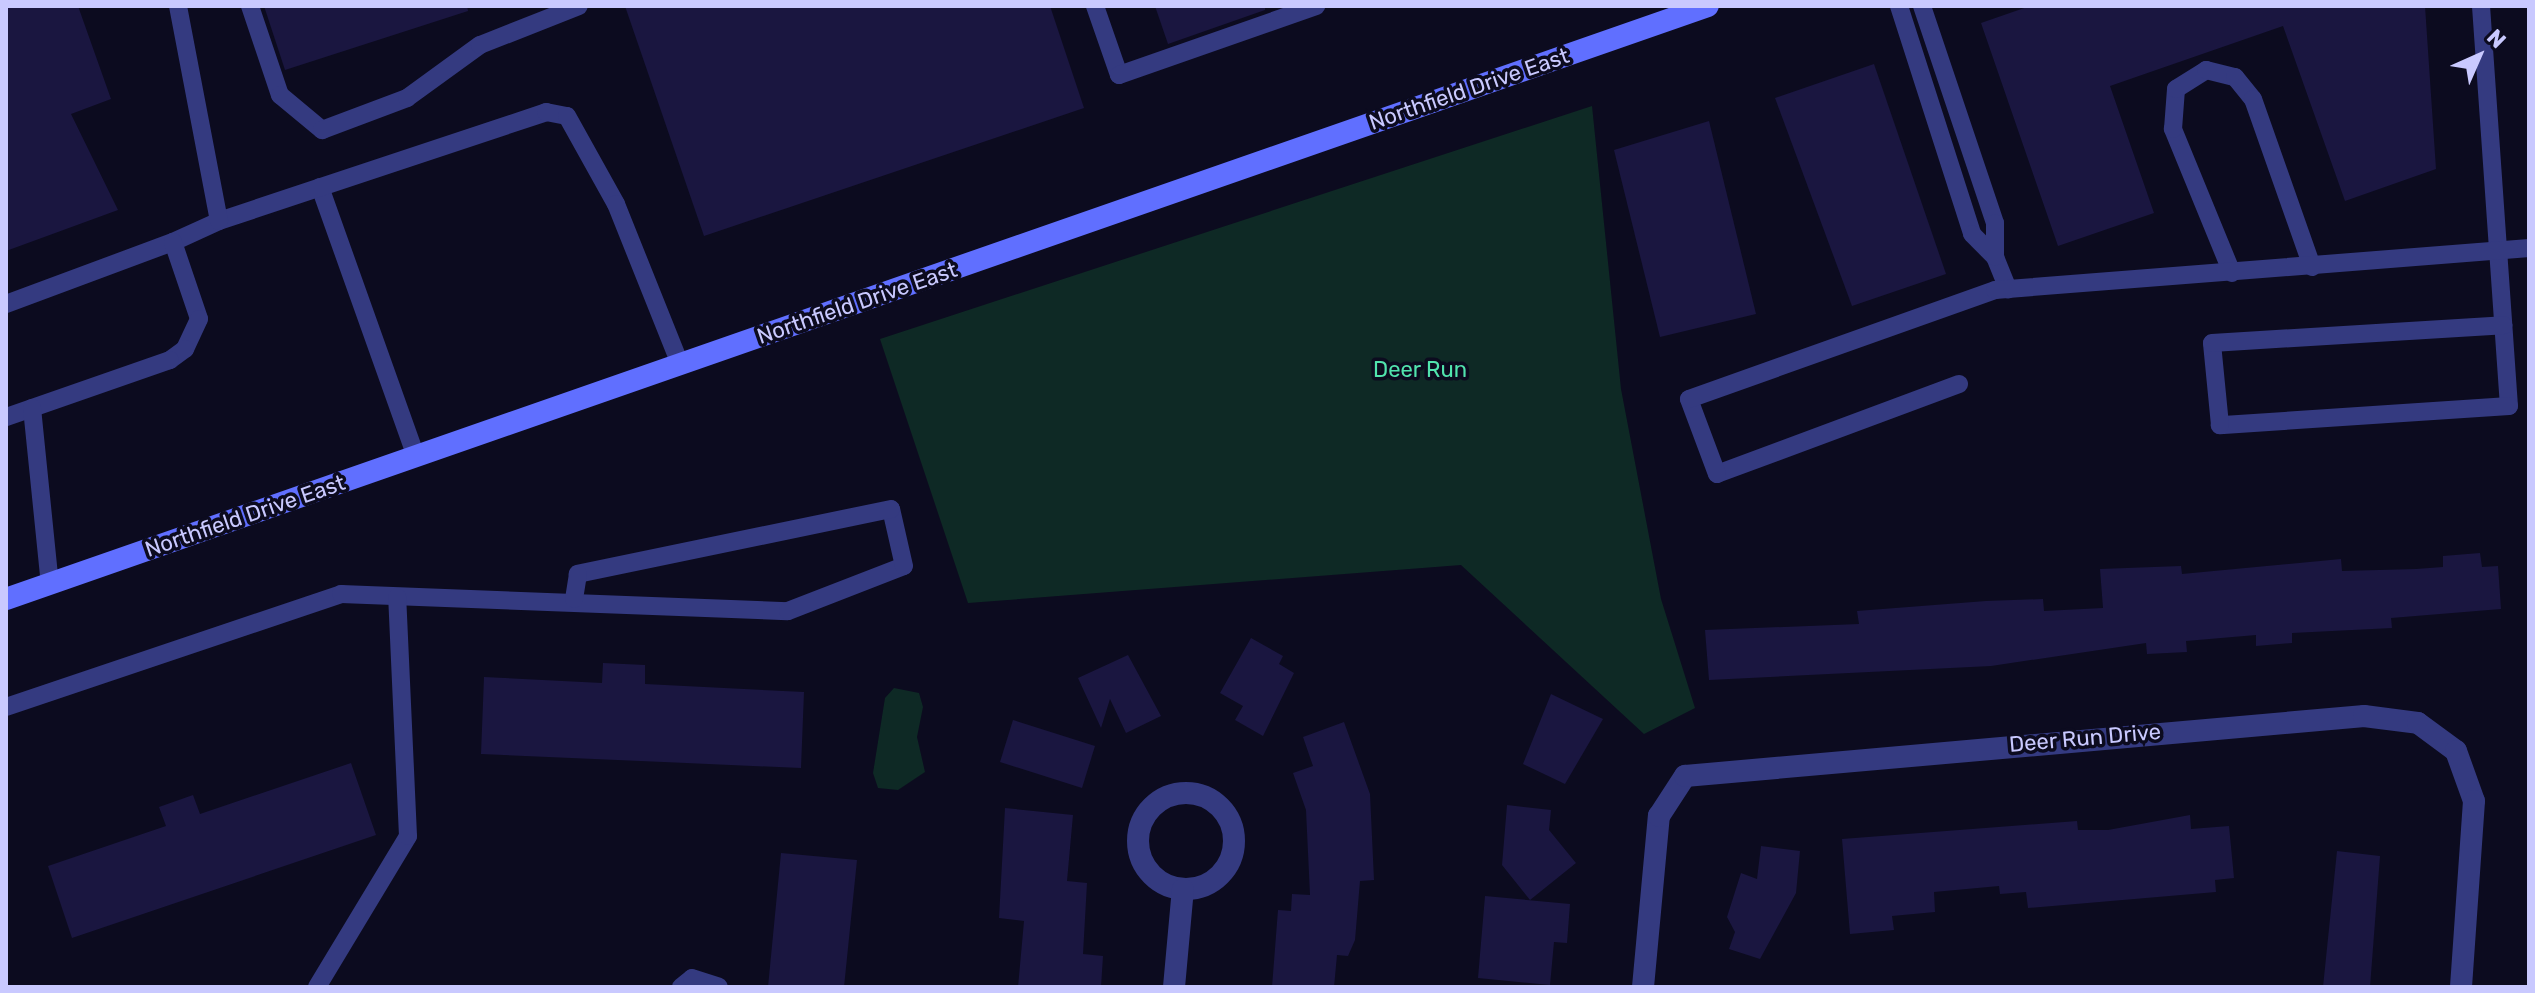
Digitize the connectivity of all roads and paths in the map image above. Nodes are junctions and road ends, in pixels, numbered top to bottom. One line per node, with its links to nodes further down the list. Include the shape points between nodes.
1 (178, 6): 11 (lane)
2 (250, 6): 3 (lane, via 280,95 322,130 407,98 480,45)
3 (579, 6)
4 (1095, 6): 5 (lane, via 1119,75)
5 (1316, 6)
6 (1708, 6): 21 (main road, Northfield Drive East)
7 (1899, 6): 15 (lane, via 1972,234)
8 (1922, 6): 15 (lane, via 1995,223)
9 (2481, 6): 14 (lane)
10 (320, 187): 11 (lane); 21 (lane, via 546,112 567,116 616,204); 25 (lane)
11 (219, 221): 12 (lane)
12 (173, 242): 19 (lane); 23 (lane, via 199,319 185,349)
13 (2529, 248): 14 (lane)
14 (2498, 254): 16 (lane); 20 (lane)
15 (1995, 257): 18 (lane)
16 (2312, 267): 17 (lane); 17 (lane, via 2253,99 2235,77 2206,70 2176,89 2173,129)
17 (2232, 273): 18 (lane)
18 (2008, 289): 22 (lane, via 1689,399 1717,474)
19 (6, 304)
20 (2503, 325): 20 (lane, via 2509,406 2220,425 2212,343)
21 (680, 364): 25 (main road, Northfield Drive East)
22 (1959, 384)
23 (32, 408): 24 (lane); 26 (lane)
24 (6, 417)
25 (416, 457): 26 (main road, Northfield Drive East)
26 (50, 584): 28 (main road, Northfield Drive East)
27 (397, 597): 29 (lane); 30 (lane, via 341,594); 32 (lane, via 408,836)
28 (6, 599)
29 (574, 599): 29 (lane, via 639,609 788,611 904,566 891,509 578,574)
30 (6, 707)
31 (1183, 889): 31 (street, via 1222,873 1235,835 1214,801 1182,792 1152,806 1138,845 1157,879); 35 (street)
32 (317, 987)
33 (681, 987): 34 (lane, via 692,978)
34 (719, 987)
35 (1174, 987)
36 (1643, 987): 37 (street, Deer Run Drive, via 1659,816 1685,776 2364,716 2418,723 2456,751 2474,801 2475,867)
37 (2461, 987)

